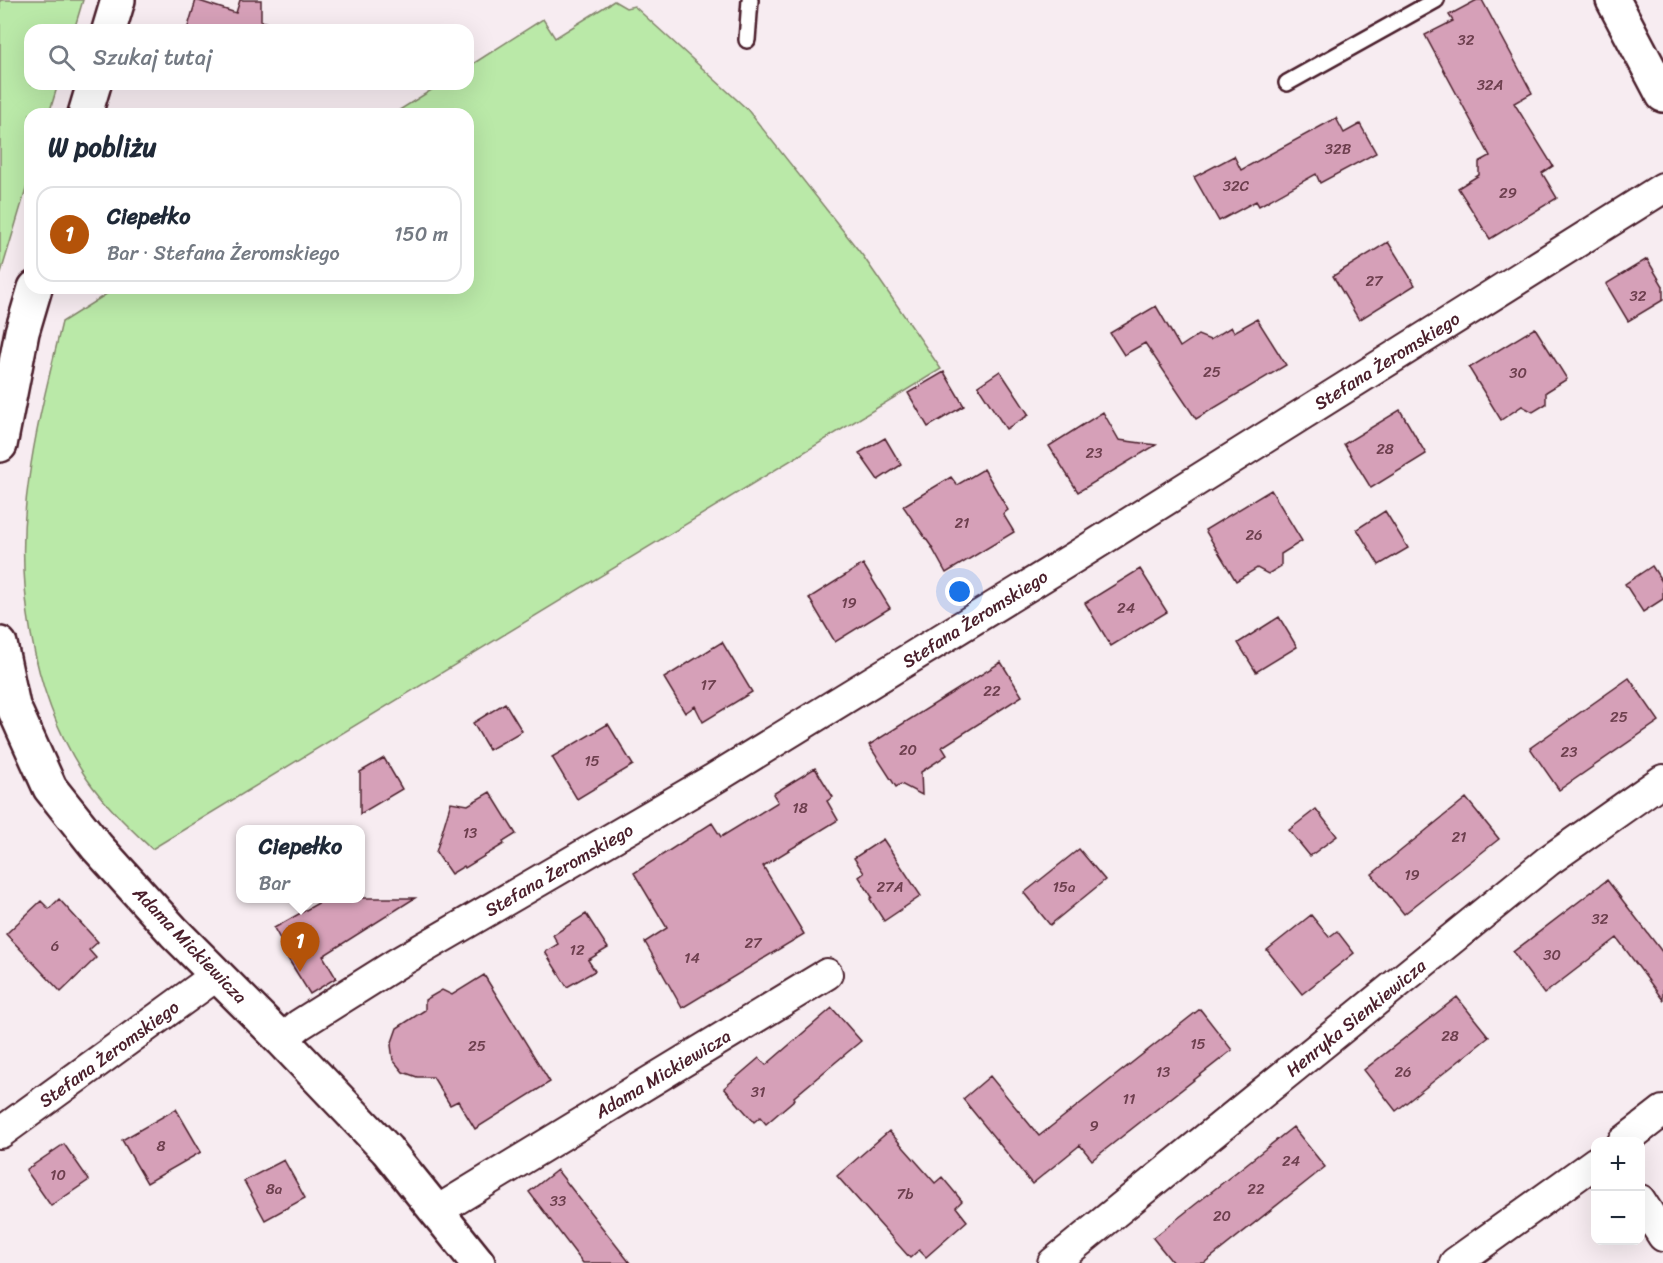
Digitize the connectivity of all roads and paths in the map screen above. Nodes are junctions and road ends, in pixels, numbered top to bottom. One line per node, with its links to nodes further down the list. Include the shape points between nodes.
1 (118, 0): 5 (street)
2 (750, 0): 6 (lane)
3 (1436, 0): 7 (lane)
4 (1613, 0): 9 (street)
5 (112, 24)
6 (747, 40)
7 (1287, 83)
8 (92, 90): 10 (street)
9 (1663, 95)
10 (87, 108)
11 (1663, 188): 19 (street, Stefana Żeromskiego, via 1066,563 712,780 396,964 299,1024)
12 (32, 294): 13 (street)
13 (0, 445)
14 (0, 644): 15 (street, Adama Mickiewicza)
15 (7, 708): 17 (street, Adama Mickiewicza, via 50,788 97,847)
16 (1663, 780): 28 (street, Henryka Sienkiewicza, via 1548,861)
17 (217, 975): 19 (street, Adama Mickiewicza); 21 (street, Stefana Żeromskiego)
18 (828, 975): 25 (street, Adama Mickiewicza)
19 (282, 1040): 25 (street, Adama Mickiewicza, via 387,1150)
20 (1663, 1111): 22 (street)
21 (0, 1133)
22 (1629, 1137)
23 (1591, 1167): 29 (street)
24 (1645, 1207): 26 (street)
25 (437, 1211): 27 (street, Adama Mickiewicza)
26 (1663, 1236)
27 (478, 1263)
28 (1053, 1263)
29 (1455, 1263)

